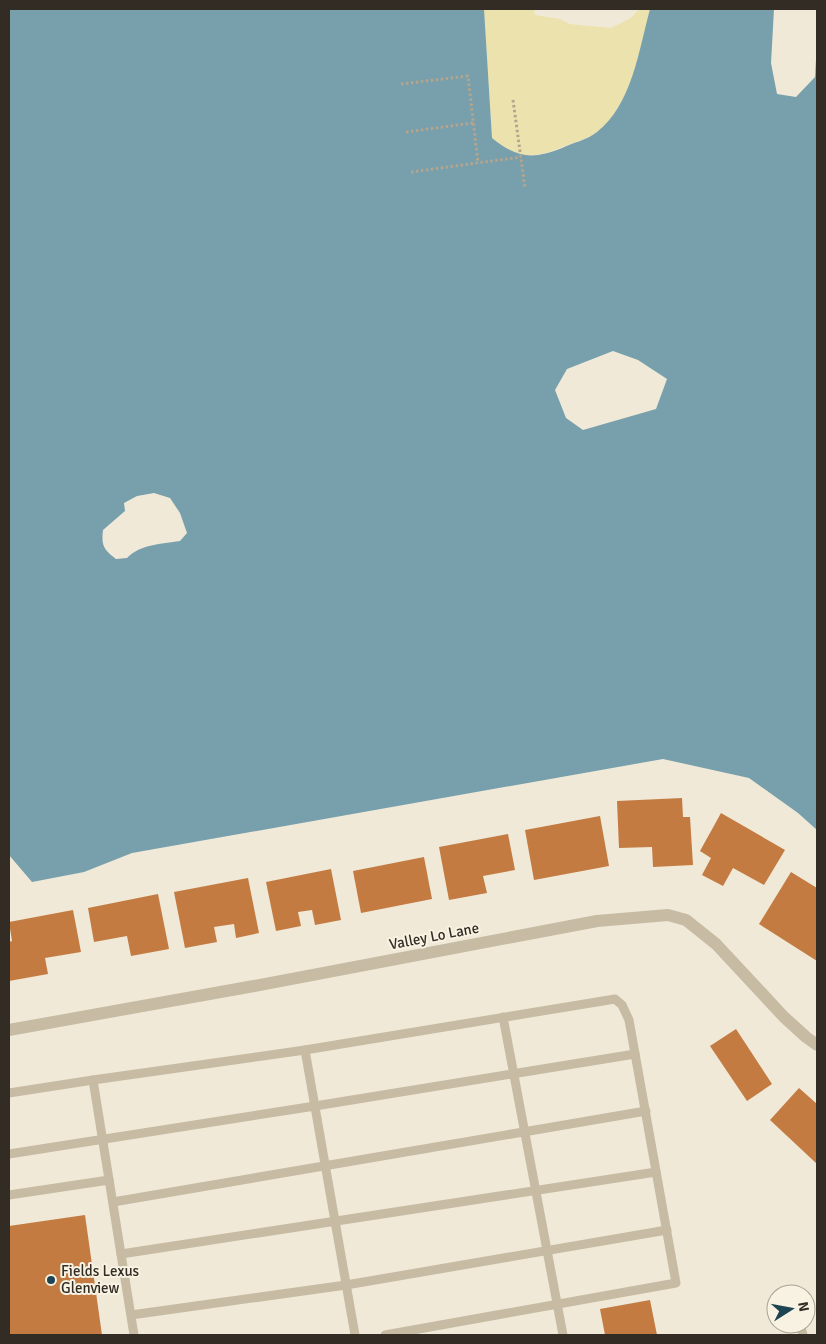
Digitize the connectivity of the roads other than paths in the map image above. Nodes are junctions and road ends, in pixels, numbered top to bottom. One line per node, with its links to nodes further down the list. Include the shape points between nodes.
1 (503, 1017): 4 (lane); 5 (lane, via 615,999 630,1020); 6 (lane)
2 (9, 1030): 3 (street, Valley Lo Lane, via 597,921 668,915 686,920 716,944 784,1017)
3 (817, 1045)
4 (305, 1050): 7 (lane); 9 (lane)
5 (635, 1054): 6 (lane); 10 (lane)
6 (514, 1074): 9 (lane); 11 (lane)
7 (93, 1080): 8 (lane); 12 (lane)
8 (9, 1093)
9 (315, 1106): 12 (lane); 14 (lane)
10 (646, 1112): 11 (lane); 15 (lane)
11 (525, 1132): 14 (lane); 17 (lane)
12 (103, 1140): 13 (lane); 16 (lane)
13 (9, 1154)
14 (326, 1166): 19 (lane); 20 (lane)
15 (656, 1172): 17 (lane); 21 (lane)
16 (109, 1180): 18 (lane); 19 (lane)
17 (536, 1191): 20 (lane); 22 (lane)
18 (9, 1195)
19 (113, 1202): 23 (lane)
20 (335, 1222): 23 (lane); 24 (lane)
21 (666, 1230): 22 (lane); 25 (lane, via 676,1283)
22 (547, 1251): 24 (lane); 25 (lane)
23 (121, 1254): 26 (lane)
24 (346, 1285): 26 (lane); 28 (lane)
25 (557, 1304): 29 (lane); 30 (lane)
26 (131, 1315): 27 (lane)
27 (134, 1335)
28 (355, 1335)
29 (385, 1335)
30 (563, 1335)

